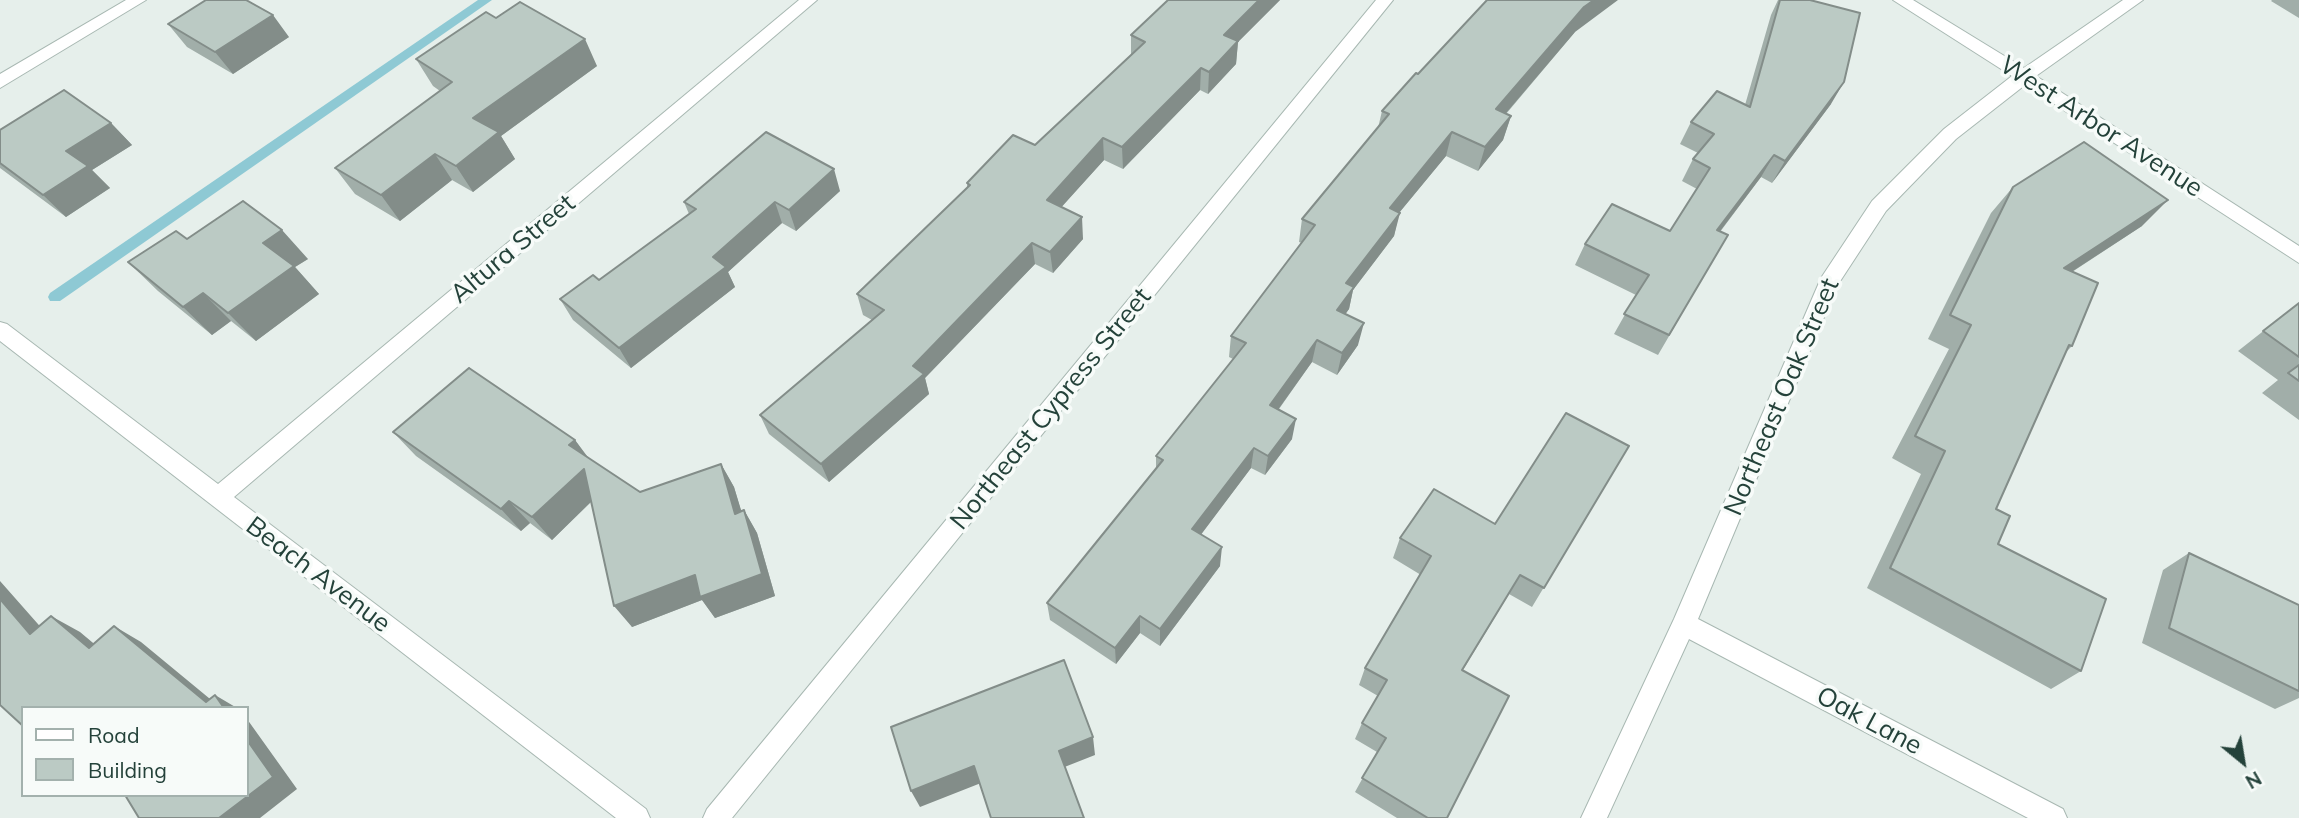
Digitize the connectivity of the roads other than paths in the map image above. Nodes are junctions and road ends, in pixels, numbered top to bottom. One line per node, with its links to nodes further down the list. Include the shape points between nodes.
1 (138, 0): 7 (street)
2 (809, 0): 10 (street, Altura Street)
3 (1385, 0): 13 (street, Northeast Cypress Street)
4 (1901, 0): 6 (street, West Arbor Avenue)
5 (2135, 0): 6 (street, Northeast Oak Street)
6 (2024, 76): 8 (street, West Arbor Avenue); 11 (street, Northeast Oak Street, via 1950,134 1879,206 1828,283)
7 (0, 82)
8 (2299, 256)
9 (0, 330): 10 (street, Beach Avenue)
10 (217, 498): 12 (street, Beach Avenue)
11 (1684, 624): 14 (street, Northeast Oak Street); 15 (street, Oak Lane)
12 (637, 818)
13 (716, 818)
14 (1594, 818)
15 (2054, 818)

